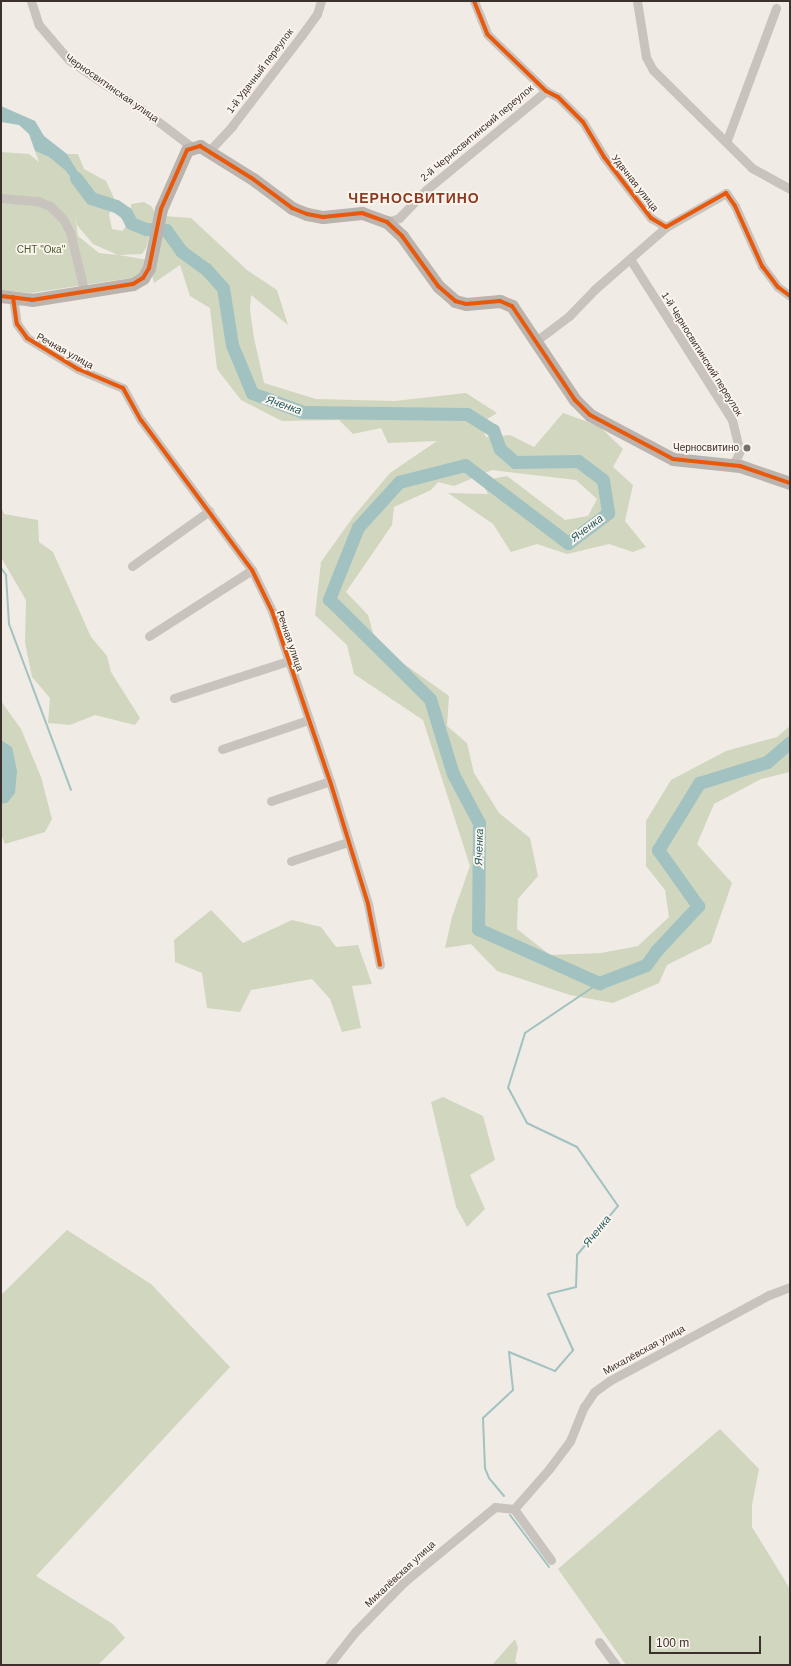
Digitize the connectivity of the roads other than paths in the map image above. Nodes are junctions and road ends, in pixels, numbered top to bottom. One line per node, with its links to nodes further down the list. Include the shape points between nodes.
1 (31, 1): 8 (street, Черносвитинская улица, via 39,25 69,60)
2 (322, 1): 9 (street, 1-й Удачный переулок, via 317,14 301,36 232,126)
3 (474, 1): 6 (street, Удачная улица, via 487,34)
4 (637, 1): 7 (street, via 646,57 653,70 712,130)
5 (776, 8): 7 (street)
6 (546, 91): 12 (street, 2-й Черносвитинский переулок, via 426,190 398,218); 13 (street, Удачная улица, via 558,97 583,122 604,157 651,218)
7 (727, 140): 10 (street, via 752,168)
8 (192, 146): 9 (street, Черносвитинская улица); 15 (street, via 187,150 161,209 147,274 133,284)
9 (210, 150): 12 (street, Черносвитинская улица, via 292,208 323,217 362,213)
10 (790, 189)
11 (1, 198): 15 (street, via 38,201 50,206 62,219 70,232)
12 (387, 222): 18 (street, Черносвитинская улица, via 402,236 445,293 455,301 466,304 500,301 512,306)
13 (666, 227): 14 (street); 17 (street, via 726,193 738,212 762,266 778,287)
14 (630, 259): 18 (street, via 569,316); 19 (street, 1-й Черносвитинский переулок, via 732,420 740,451)
15 (84, 290): 16 (street, via 32,300)
16 (7, 296): 21 (street, Речная улица, via 17,324 27,338 78,369 123,388 141,420)
17 (790, 296)
18 (536, 341): 19 (street, Черносвитинская улица, via 576,400 590,415 673,459)
19 (734, 465): 20 (street, Черносвитинская улица)
20 (790, 483)
21 (209, 511): 22 (street); 23 (street, Речная улица)
22 (132, 566)
23 (252, 570): 24 (street); 25 (street, Речная улица, via 272,611)
24 (149, 636)
25 (288, 660): 26 (street); 27 (street, Речная улица)
26 (174, 698)
27 (308, 720): 28 (street); 29 (street, Речная улица)
28 (222, 749)
29 (330, 781): 30 (street); 31 (street, Речная улица)
30 (271, 800)
31 (348, 842): 32 (street); 33 (street, Речная улица, via 368,904)
32 (291, 861)
33 (380, 965)
34 (790, 1287): 35 (street, Михалёвская улица, via 768,1295 609,1381 594,1392 584,1407 570,1440)
35 (514, 1509): 36 (street); 38 (street, Михалёвская улица, via 495,1507 404,1582 355,1632)
36 (551, 1560)
37 (600, 1642): 39 (street)
38 (329, 1665)
39 (616, 1665)

